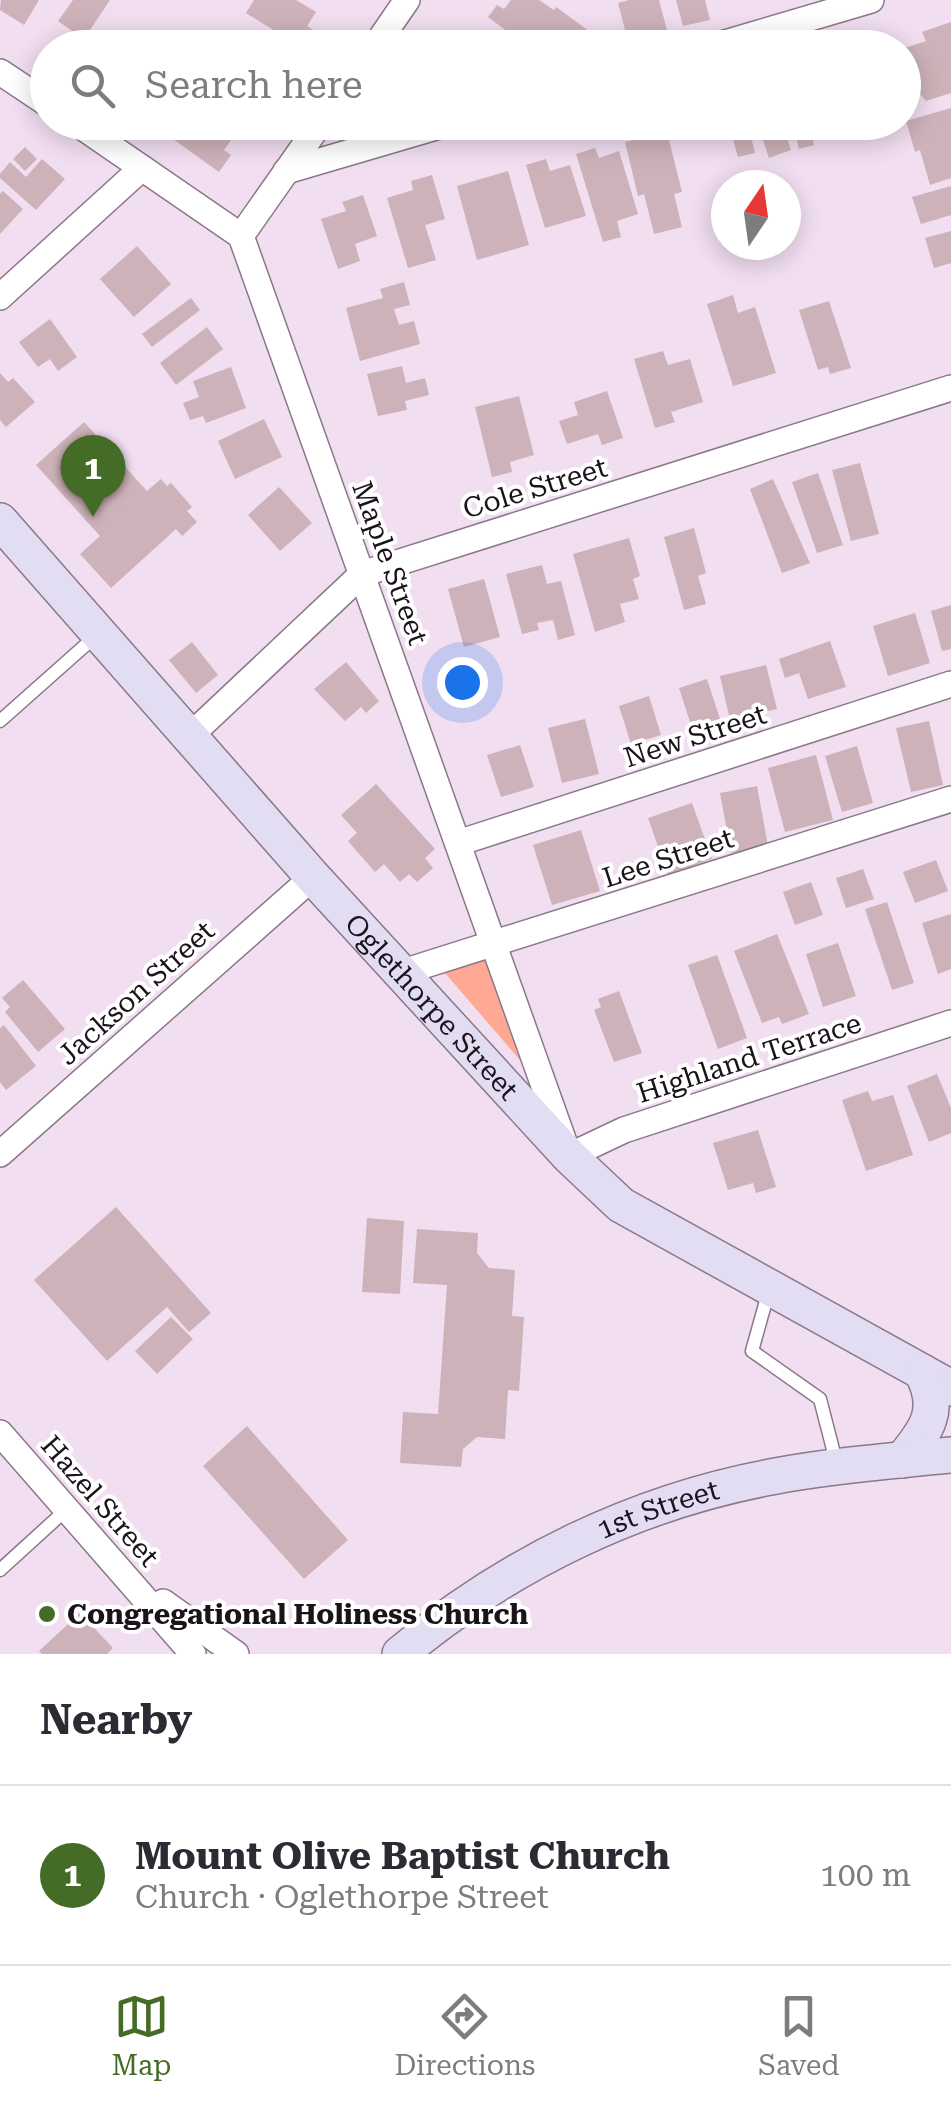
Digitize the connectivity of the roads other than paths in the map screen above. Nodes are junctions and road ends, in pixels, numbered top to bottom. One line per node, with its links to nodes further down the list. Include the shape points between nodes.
1 (407, 0): 3 (street)
2 (870, 0): 4 (street)
3 (386, 30)
4 (769, 30)
5 (0, 72): 6 (street)
6 (30, 92)
7 (101, 140): 10 (street)
8 (308, 140): 11 (street)
9 (391, 140): 11 (street)
10 (142, 168): 12 (street); 13 (street)
11 (286, 171): 12 (street)
12 (241, 236): 16 (street, Maple Street)
13 (0, 296)
14 (951, 388): 16 (street, Cole Street)
15 (0, 521): 17 (street, Oglethorpe Street)
16 (362, 574): 20 (street, Cole Street); 22 (street, Maple Street)
17 (100, 632): 19 (lane); 20 (street, Oglethorpe Street)
18 (951, 684): 22 (street, New Street)
19 (0, 720)
20 (191, 736): 23 (street, Oglethorpe Street)
21 (951, 799): 24 (street, Lee Street)
22 (458, 843): 24 (street, Maple Street)
23 (312, 876): 25 (street, Oglethorpe Street); 27 (street, Jackson Street)
24 (494, 945): 25 (street, Lee Street); 28 (street, Maple Street)
25 (403, 972): 28 (street, Oglethorpe Street)
26 (951, 1023): 28 (street, Highland Terrace, via 624,1130)
27 (0, 1154)
28 (569, 1156): 29 (street, Oglethorpe Street, via 621,1205)
29 (770, 1288): 30 (street, Oglethorpe Street); 34 (lane, via 752,1350 820,1399)
30 (937, 1380): 33 (street, via 922,1436)
31 (0, 1432): 35 (street, Hazel Street)
32 (951, 1455): 33 (street, 1st Street)
33 (902, 1460): 34 (street, 1st Street)
34 (838, 1467): 40 (street, 1st Street, via 722,1488 568,1542 497,1582)
35 (68, 1509): 36 (lane); 37 (street, Hazel Street)
36 (0, 1570)
37 (124, 1573): 38 (street, Hazel Street); 39 (street)
38 (193, 1654)
39 (236, 1654)
40 (400, 1654)

